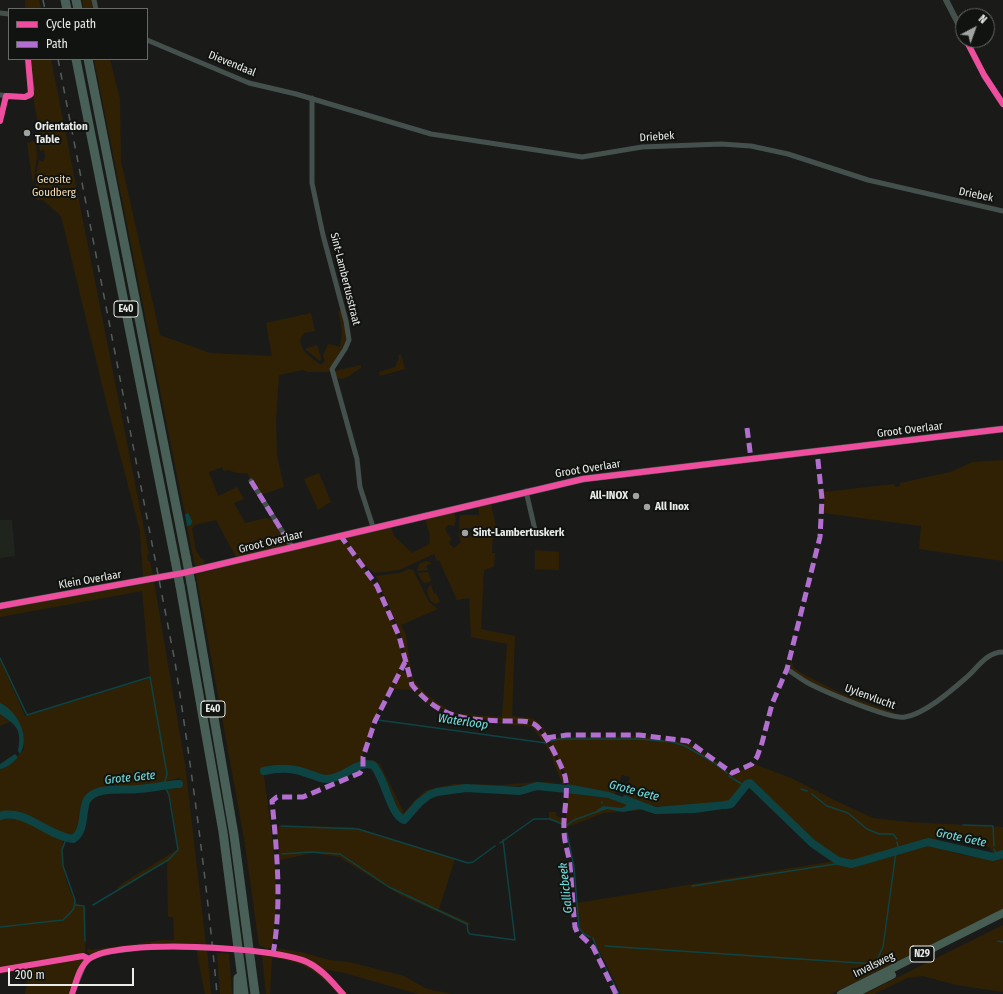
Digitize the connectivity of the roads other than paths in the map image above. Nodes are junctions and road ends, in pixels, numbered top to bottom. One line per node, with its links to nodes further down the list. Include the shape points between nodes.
1 (946, 0): 2 (street)
2 (955, 17)
3 (148, 40): 9 (street, Dievendaal, via 249,83)
4 (970, 48): 10 (street, via 984,76)
5 (28, 60): 8 (street, via 32,90 30,96)
6 (76, 60): 26 (highway, E40, bridge, via 180,586 222,824)
7 (88, 60): 30 (highway, E40, bridge, via 191,583 234,836)
8 (0, 95)
9 (312, 98): 11 (street, Driebek, via 431,134 572,156 590,157 649,146 751,146 788,154 868,180); 15 (street, Sint-Lambertusstraat, via 312,183 349,340 332,369 357,459 360,487)
10 (1003, 104)
11 (1003, 211)
12 (1003, 429): 14 (main road, Groot Overlaar, via 583,479)
13 (251, 481): 17 (street)
14 (526, 491): 15 (main road, Groot Overlaar); 16 (street)
15 (374, 527): 17 (main road, Groot Overlaar)
16 (535, 530)
17 (292, 547): 18 (main road, Groot Overlaar)
18 (183, 573): 19 (main road, Klein Overlaar)
19 (0, 606)
20 (1003, 652): 21 (street, Uylenvlucht, via 991,654 956,687 922,710 906,717 895,717 842,697 808,683)
21 (787, 669)
22 (1003, 914): 32 (highway, Invalsweg / N29)
23 (1003, 919): 33 (highway, Invalsweg / N29)
24 (228, 949): 27 (street, via 154,946 102,953 90,959 81,970)
25 (261, 952): 31 (street, via 290,957 314,966)
26 (241, 963): 28 (highway, via 237,982); 29 (highway, E40)
27 (72, 994)
28 (238, 994)
29 (244, 994)
30 (255, 994)
31 (343, 994)
32 (841, 994)
33 (854, 994)

